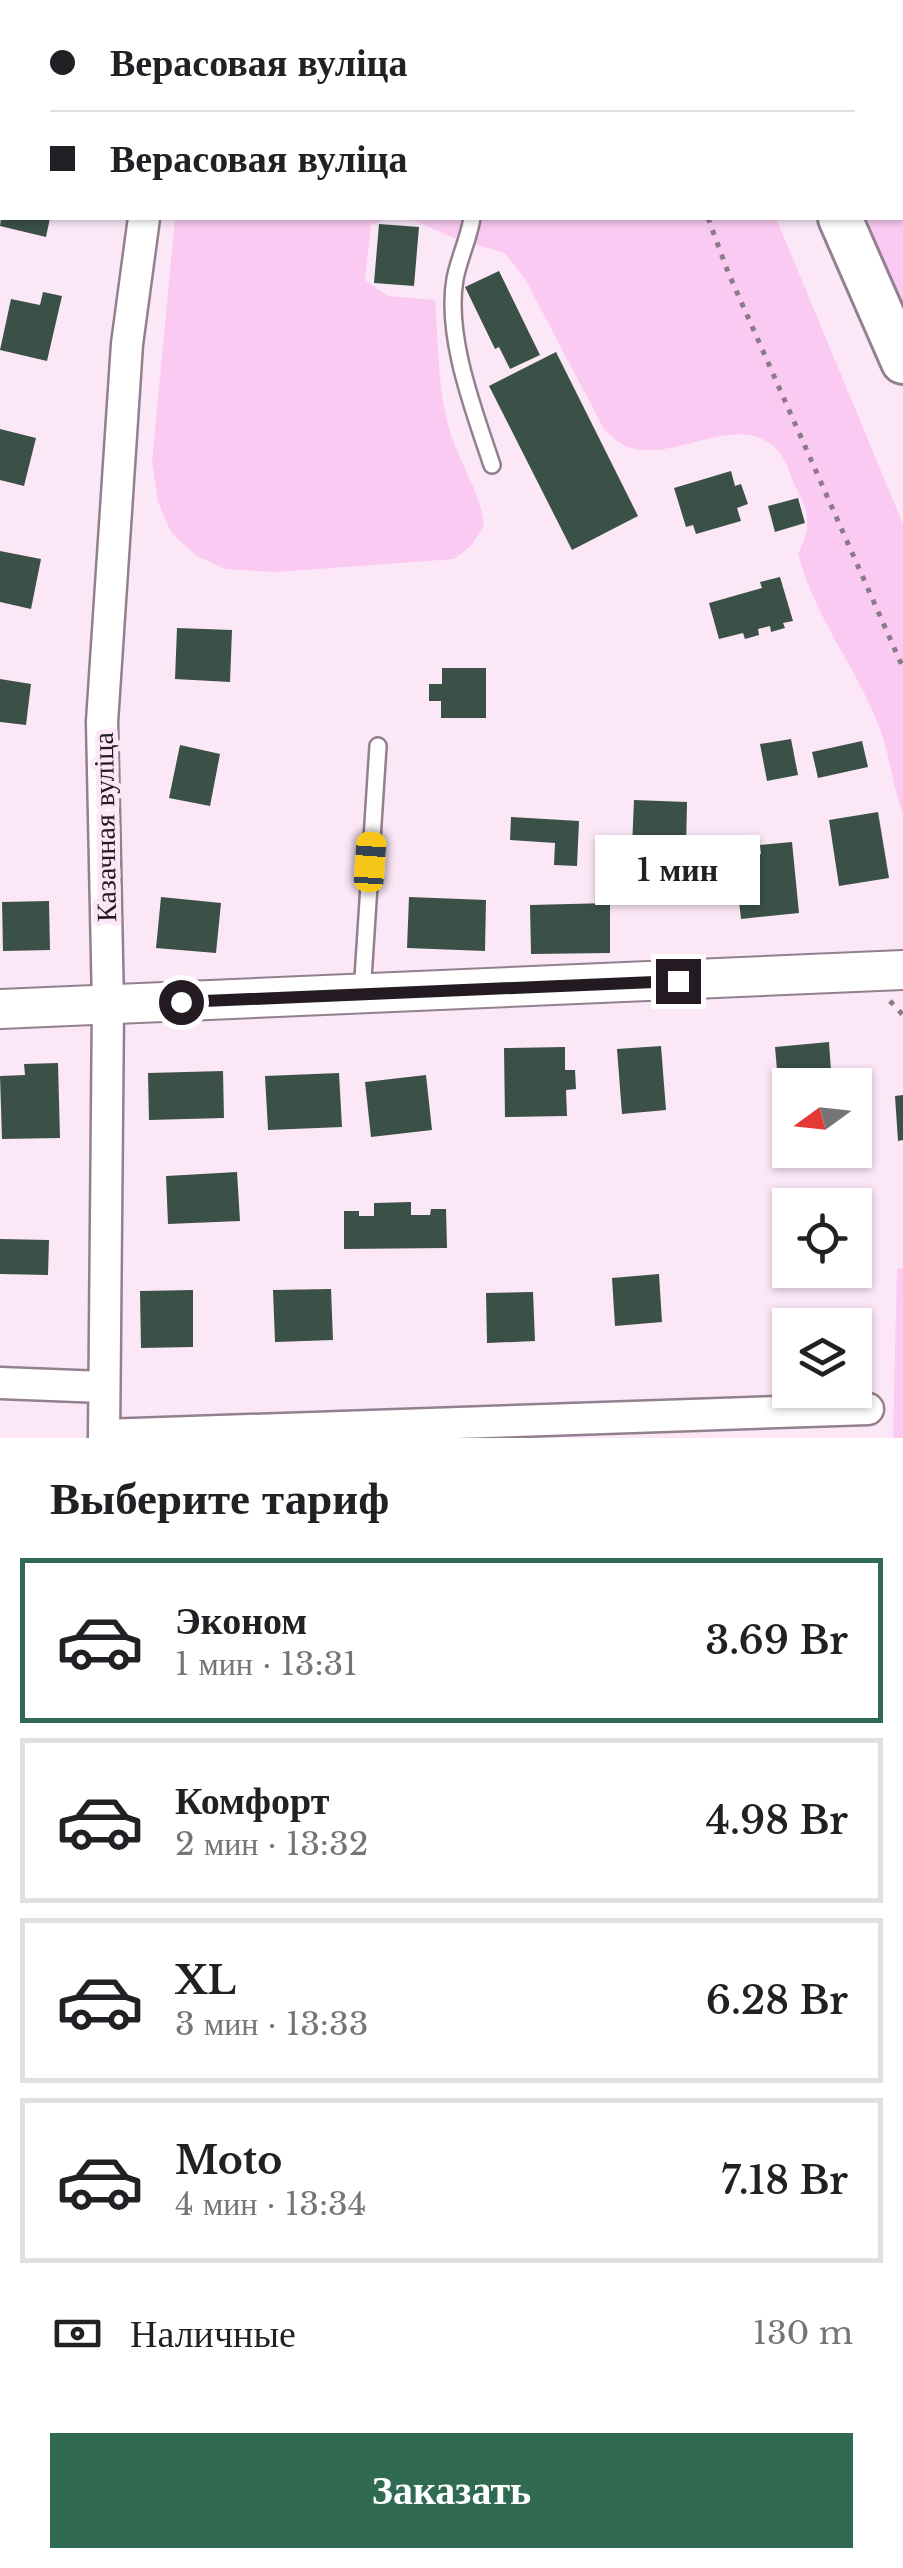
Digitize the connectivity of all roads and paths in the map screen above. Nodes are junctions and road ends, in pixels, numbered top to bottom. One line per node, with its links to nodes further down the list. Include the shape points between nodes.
1 (144, 220): 11 (street, Казачная вуліца, via 127,344 102,722)
2 (471, 220): 6 (lane, via 454,281 456,334)
3 (709, 220): 7 (path)
4 (841, 220): 5 (main road)
5 (903, 362)
6 (492, 464)
7 (903, 668)
8 (378, 746): 10 (lane)
9 (903, 970): 10 (street)
10 (362, 994): 11 (street)
11 (108, 1005): 12 (street); 14 (street, Казачная вуліца)
12 (0, 1009)
13 (0, 1383): 14 (street)
14 (104, 1386): 16 (street, Казачная вуліца)
15 (868, 1410): 16 (street)
16 (104, 1436)

